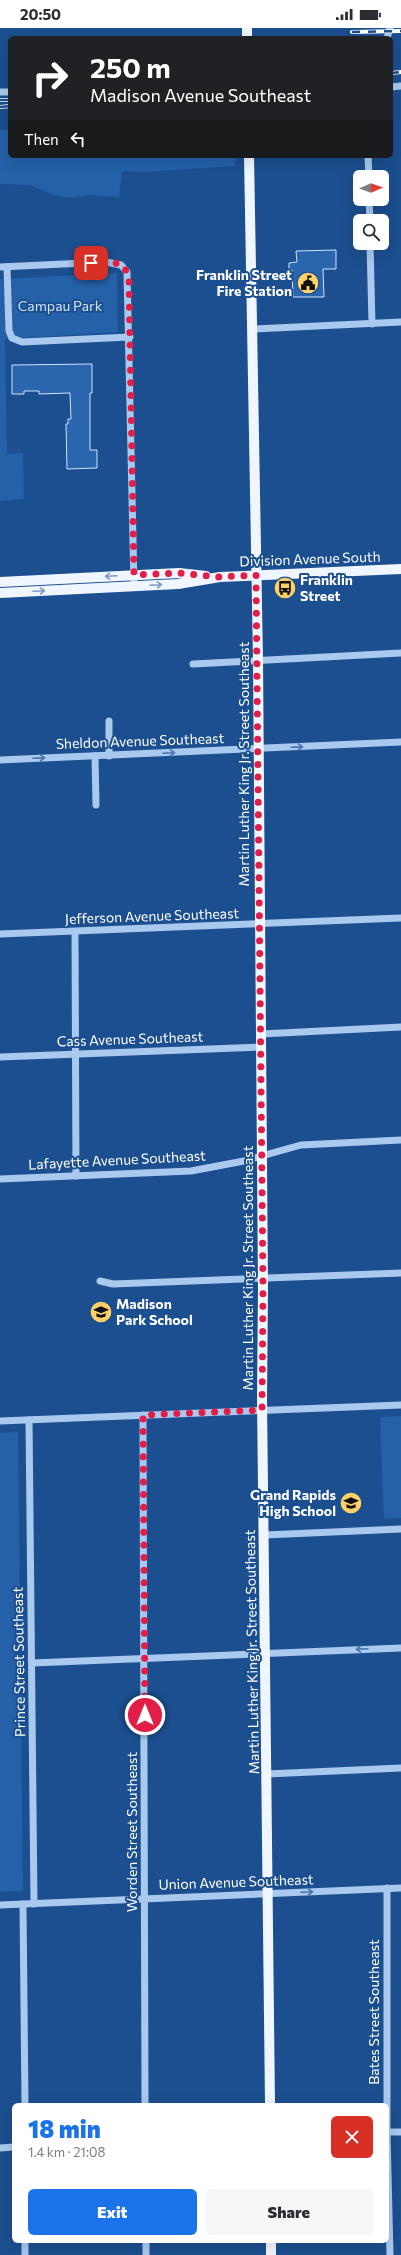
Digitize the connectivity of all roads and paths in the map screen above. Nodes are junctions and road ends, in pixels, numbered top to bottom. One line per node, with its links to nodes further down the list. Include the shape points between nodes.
1 (249, 158): 8 (main road, Martin Luther King Jr. Street Southeast)
2 (368, 158): 3 (street)
3 (369, 170)
4 (370, 250): 7 (street)
5 (3, 267): 9 (street, via 9,331 12,338 22,342); 9 (street, via 106,262 121,264 127,272 129,281)
6 (401, 322): 7 (street)
7 (372, 324): 8 (street)
8 (252, 329): 12 (main road, Martin Luther King Jr. Street Southeast)
9 (130, 338): 11 (street)
10 (401, 569): 12 (main road, Division Avenue South)
11 (134, 575): 13 (main road, Division Avenue South, via 179,573); 14 (main road, Division Avenue South, one-way to 14); 15 (street)
12 (256, 575): 13 (main road, Division Avenue South); 18 (main road, Martin Luther King Jr. Street Southeast)
13 (220, 577): 15 (main road, Division Avenue South, one-way to 13, via 178,584)
14 (0, 582)
15 (134, 586): 16 (main road, Division Avenue South, one-way to 15)
16 (0, 593)
17 (401, 653): 18 (street)
18 (258, 660): 19 (street); 22 (main road, Martin Luther King Jr. Street Southeast)
19 (193, 664)
20 (109, 721): 24 (street)
21 (401, 742): 22 (street, Sheldon Avenue Southeast, one-way to 21)
22 (258, 748): 24 (street, Sheldon Avenue Southeast, one-way to 22); 28 (main road, Martin Luther King Jr. Street Southeast)
23 (95, 756): 24 (street, Sheldon Avenue Southeast); 25 (street, Sheldon Avenue Southeast, one-way to 23); 26 (street)
24 (108, 756)
25 (0, 760)
26 (96, 805)
27 (401, 918): 28 (street, Jefferson Avenue Southeast)
28 (258, 924): 29 (street, Jefferson Avenue Southeast); 32 (main road, Martin Luther King Jr. Street Southeast)
29 (75, 932): 30 (street, Jefferson Avenue Southeast); 34 (street)
30 (0, 934)
31 (401, 1027): 32 (street)
32 (261, 1034): 33 (main road, Martin Luther King Jr. Street Southeast)
33 (261, 1047): 34 (street, Cass Avenue Southeast); 37 (main road, Martin Luther King Jr. Street Southeast)
34 (76, 1054): 35 (street, Cass Avenue Southeast); 38 (street)
35 (0, 1057)
36 (401, 1140): 37 (street, Lafayette Avenue Southeast, via 301,1145)
37 (262, 1156): 38 (street, Lafayette Avenue Southeast, via 191,1171); 41 (main road, Martin Luther King Jr. Street Southeast)
38 (76, 1176): 39 (street, Lafayette Avenue Southeast)
39 (0, 1178)
40 (401, 1273): 41 (street)
41 (263, 1278): 42 (street, via 113,1284); 44 (main road, Martin Luther King Jr. Street Southeast)
42 (100, 1281)
43 (401, 1404): 44 (street)
44 (262, 1410): 45 (street); 49 (main road, Martin Luther King Jr. Street Southeast)
45 (143, 1415): 46 (street); 52 (street, Worden Street Southeast)
46 (29, 1420): 47 (street); 53 (street, Prince Street Southeast)
47 (0, 1421)
48 (401, 1529): 49 (street)
49 (265, 1535): 51 (main road, Martin Luther King Jr. Street Southeast)
50 (401, 1648): 51 (street, one-way to 51)
51 (266, 1653): 52 (street); 55 (main road, Martin Luther King Jr. Street Southeast)
52 (144, 1657): 53 (street); 59 (street, Worden Street Southeast)
53 (32, 1663): 61 (street, Prince Street Southeast)
54 (401, 1768): 55 (street)
55 (267, 1774): 58 (main road, Martin Luther King Jr. Street Southeast)
56 (387, 1888): 57 (street, Union Avenue Southeast); 58 (street, Union Avenue Southeast, one-way to 56); 66 (street, Bates Street Southeast)
57 (401, 1888)
58 (268, 1894): 59 (street, Union Avenue Southeast); 65 (main road, Martin Luther King Jr. Street Southeast)
59 (146, 1899): 61 (street, Union Avenue Southeast); 64 (street, Worden Street Southeast)
60 (22, 1904): 61 (street, Union Avenue Southeast); 62 (street, Union Avenue Southeast); 63 (street)
61 (34, 1904)
62 (0, 1905)
63 (25, 2103)
64 (145, 2103)
65 (270, 2103)
66 (387, 2103)
67 (389, 2132): 68 (street)
68 (401, 2132)
69 (12, 2147): 70 (street)
70 (0, 2148)
71 (389, 2214): 78 (street, Bates Street Southeast)
72 (26, 2243): 75 (street)
73 (146, 2243): 76 (street)
74 (271, 2243): 77 (main road)
75 (26, 2255)
76 (146, 2255)
77 (271, 2255)
78 (390, 2255)

